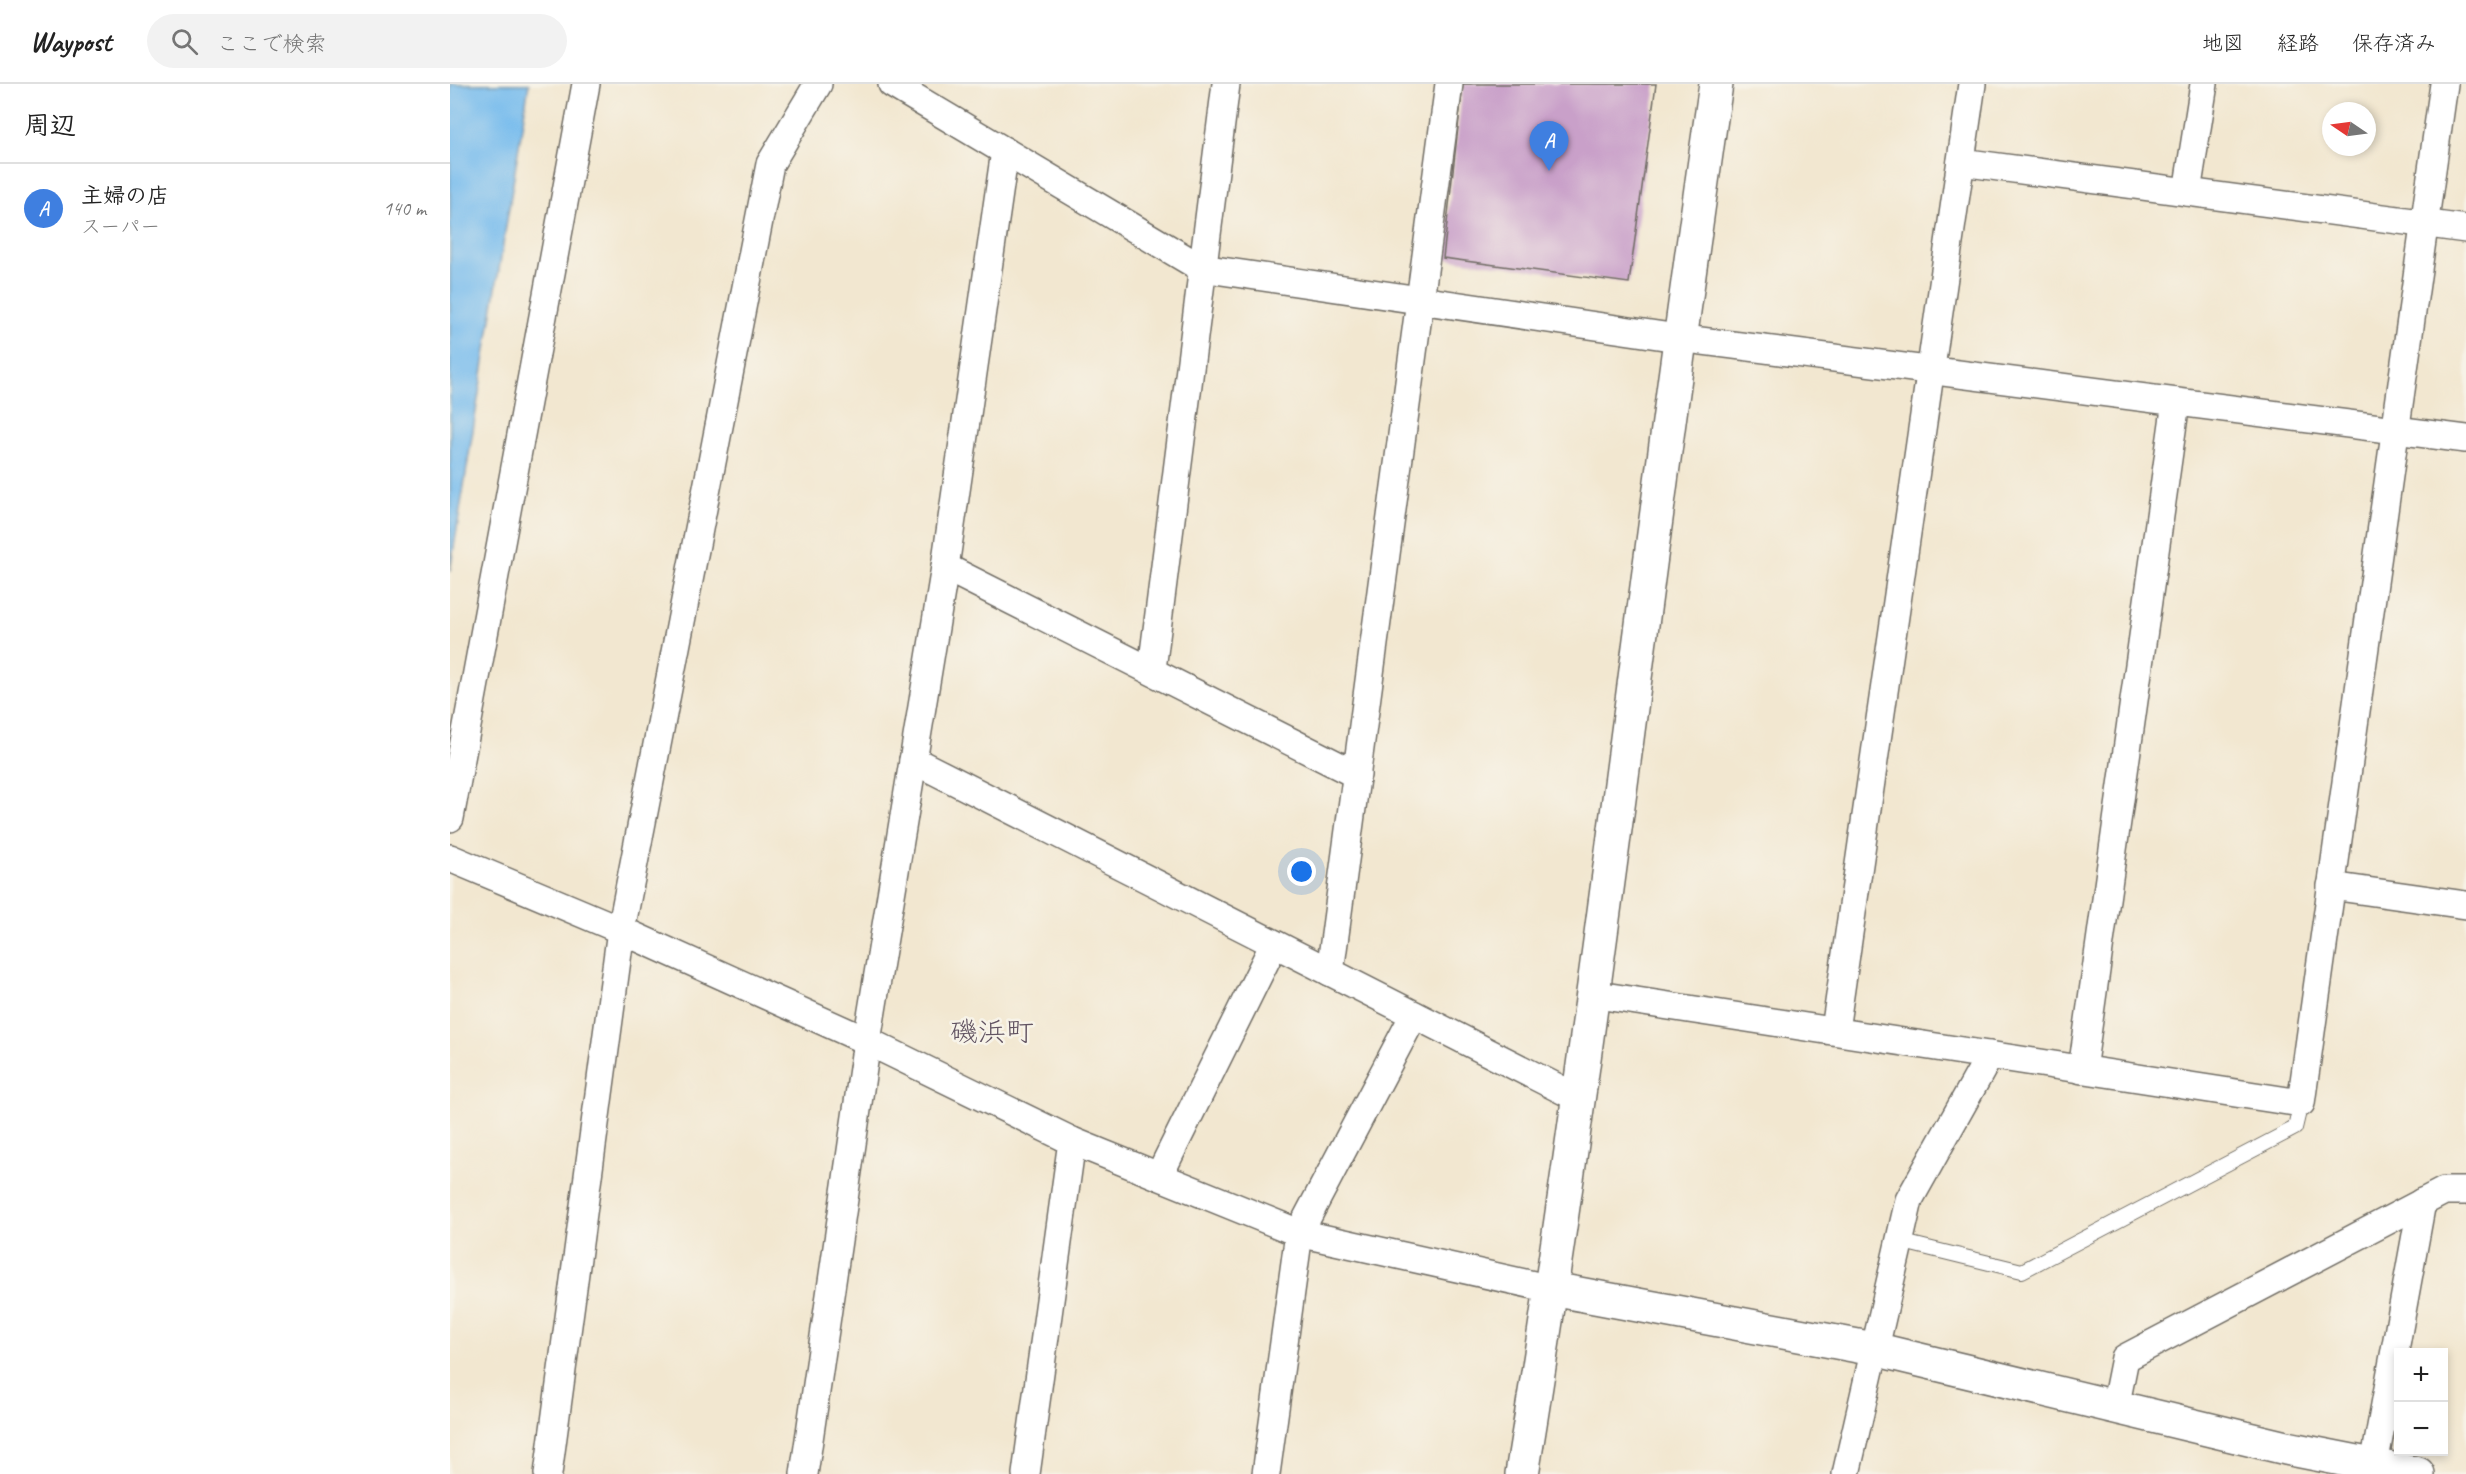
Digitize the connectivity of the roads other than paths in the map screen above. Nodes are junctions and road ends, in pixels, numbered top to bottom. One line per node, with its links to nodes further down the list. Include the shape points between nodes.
1 (586, 84): 26 (street)
2 (818, 84): 30 (street, via 770,164)
3 (892, 84): 10 (street)
4 (1226, 84): 15 (street)
5 (1449, 84): 16 (street)
6 (1716, 84): 17 (street)
7 (1972, 84): 11 (street)
8 (2204, 84): 12 (street)
9 (2444, 84): 13 (street)
10 (1005, 151): 15 (street); 22 (street)
11 (1961, 162): 12 (street); 18 (street)
12 (2187, 192): 13 (street)
13 (2424, 224): 14 (street); 20 (street)
14 (2466, 230)
15 (1201, 268): 16 (street); 23 (street)
16 (1421, 299): 17 (street); 25 (street)
17 (1678, 338): 18 (street); 33 (street)
18 (1931, 370): 19 (street); 35 (street)
19 (2176, 402): 20 (street); 38 (street)
20 (2396, 430): 21 (street); 28 (street)
21 (2466, 439)
22 (945, 567): 23 (street); 24 (street)
23 (1152, 669): 25 (street)
24 (913, 760): 31 (street); 36 (street)
25 (1357, 775): 32 (street)
26 (450, 818)
27 (450, 858): 30 (street)
28 (2331, 886): 29 (street); 40 (street)
29 (2466, 905)
30 (621, 930): 36 (street); 51 (street)
31 (1274, 944): 32 (street); 42 (street)
32 (1330, 972): 34 (street)
33 (1591, 994): 35 (street); 39 (street)
34 (1414, 1015): 39 (street); 45 (street)
35 (1835, 1030): 37 (street)
36 (867, 1041): 41 (street); 52 (street)
37 (1990, 1055): 38 (street); 46 (street, via 1909,1200)
38 (2082, 1070): 40 (street)
39 (1578, 1098): 47 (street)
40 (2301, 1103): 46 (lane, via 2295,1128 2022,1271)
41 (1072, 1141): 42 (street); 53 (street)
42 (1159, 1176): 45 (street)
43 (2466, 1191): 44 (street, via 2444,1191)
44 (2422, 1202): 49 (street, via 2126,1358); 50 (street)
45 (1299, 1233): 47 (street); 54 (street)
46 (1899, 1241): 48 (street)
47 (1552, 1288): 48 (street); 55 (street)
48 (1874, 1349): 49 (street); 56 (street)
49 (2115, 1408): 50 (street)
50 (2374, 1465): 57 (street)
51 (548, 1474)
52 (804, 1474)
53 (1026, 1474)
54 (1266, 1474)
55 (1522, 1474)
56 (1846, 1474)
57 (2418, 1474)

